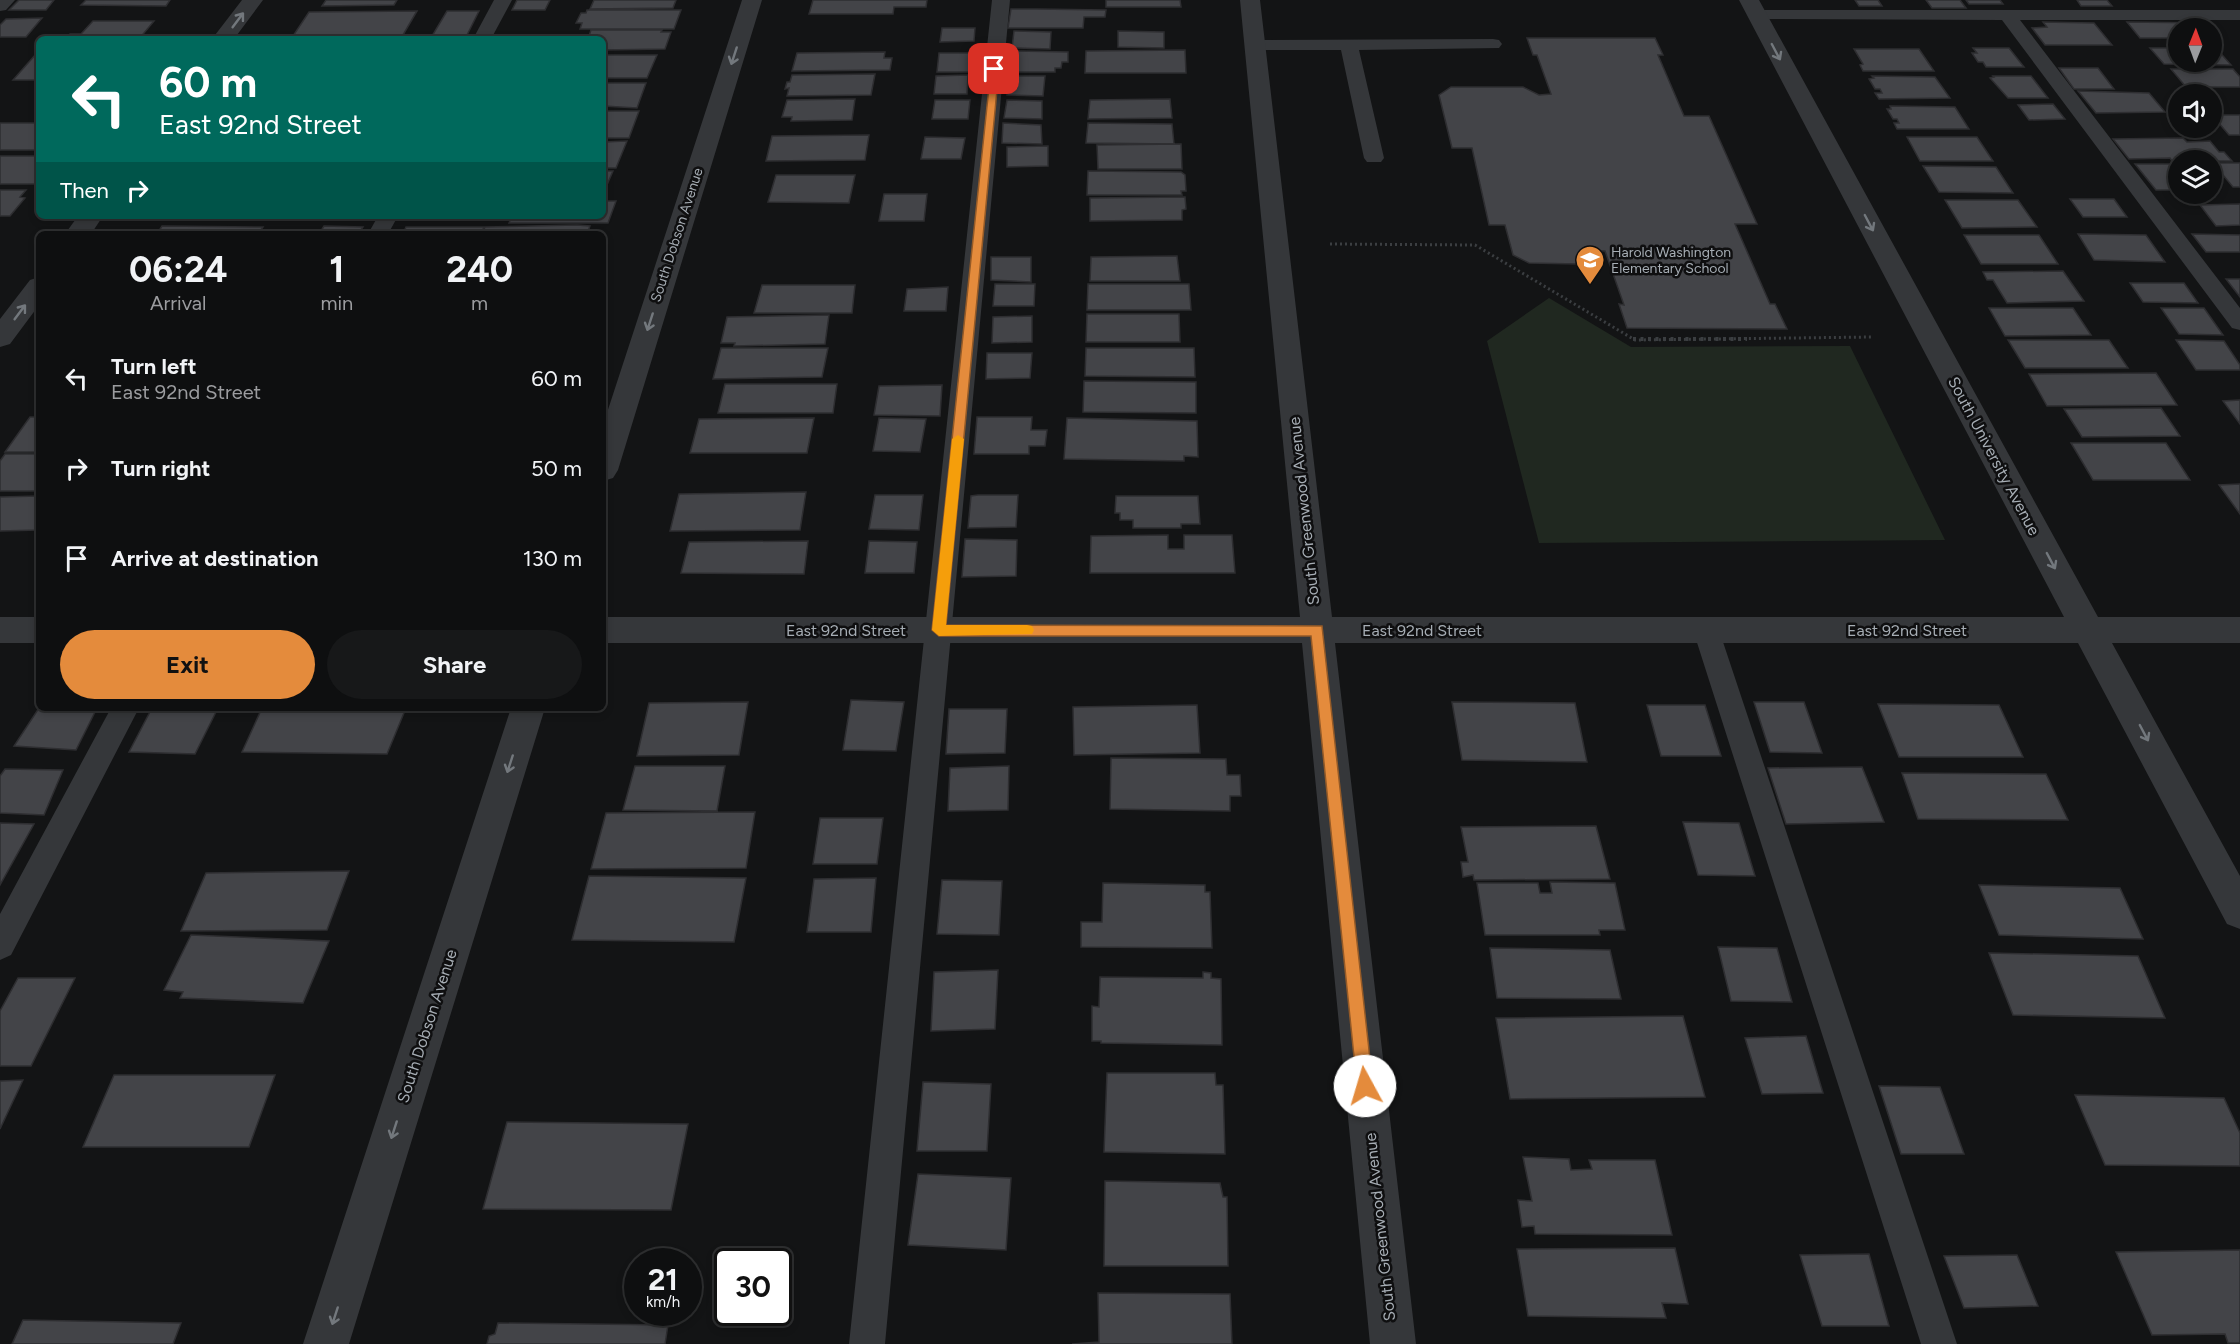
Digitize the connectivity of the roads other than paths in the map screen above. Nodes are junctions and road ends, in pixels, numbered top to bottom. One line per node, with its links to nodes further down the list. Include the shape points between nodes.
1 (6, 0): 7 (lane)
2 (253, 0): 11 (street, one-way to 2)
3 (503, 0): 12 (lane)
4 (752, 0): 20 (street, South Dobson Avenue, one-way to 20)
5 (1001, 0): 24 (lane)
6 (1250, 0): 14 (street, South Greenwood Avenue)
7 (0, 6)
8 (1753, 8): 9 (lane); 27 (street, South University Avenue, one-way to 27)
9 (2007, 15): 10 (lane); 18 (lane)
10 (2240, 15)
11 (225, 36)
12 (484, 36)
13 (1492, 44): 15 (lane)
14 (1255, 45): 15 (lane); 25 (street, South Greenwood Avenue)
15 (1349, 45): 16 (lane)
16 (1374, 158)
17 (36, 290): 19 (street, one-way to 17)
18 (2240, 323)
19 (0, 338)
20 (606, 461)
21 (0, 630): 22 (street)
22 (36, 630)
23 (606, 630): 24 (street, East 92nd Street)
24 (939, 630): 25 (street, East 92nd Street); 34 (lane)
25 (1317, 630): 26 (street, East 92nd Street); 35 (street, South Greenwood Avenue)
26 (1706, 630): 27 (street, East 92nd Street); 36 (lane)
27 (2088, 630): 28 (street, East 92nd Street); 31 (street, South University Avenue, one-way to 31)
28 (2240, 630)
29 (123, 711): 32 (lane)
30 (527, 711): 33 (street, South Dobson Avenue, one-way to 33)
31 (2240, 912)
32 (0, 945)
33 (326, 1344)
34 (867, 1344)
35 (1393, 1344)
36 (1939, 1344)

